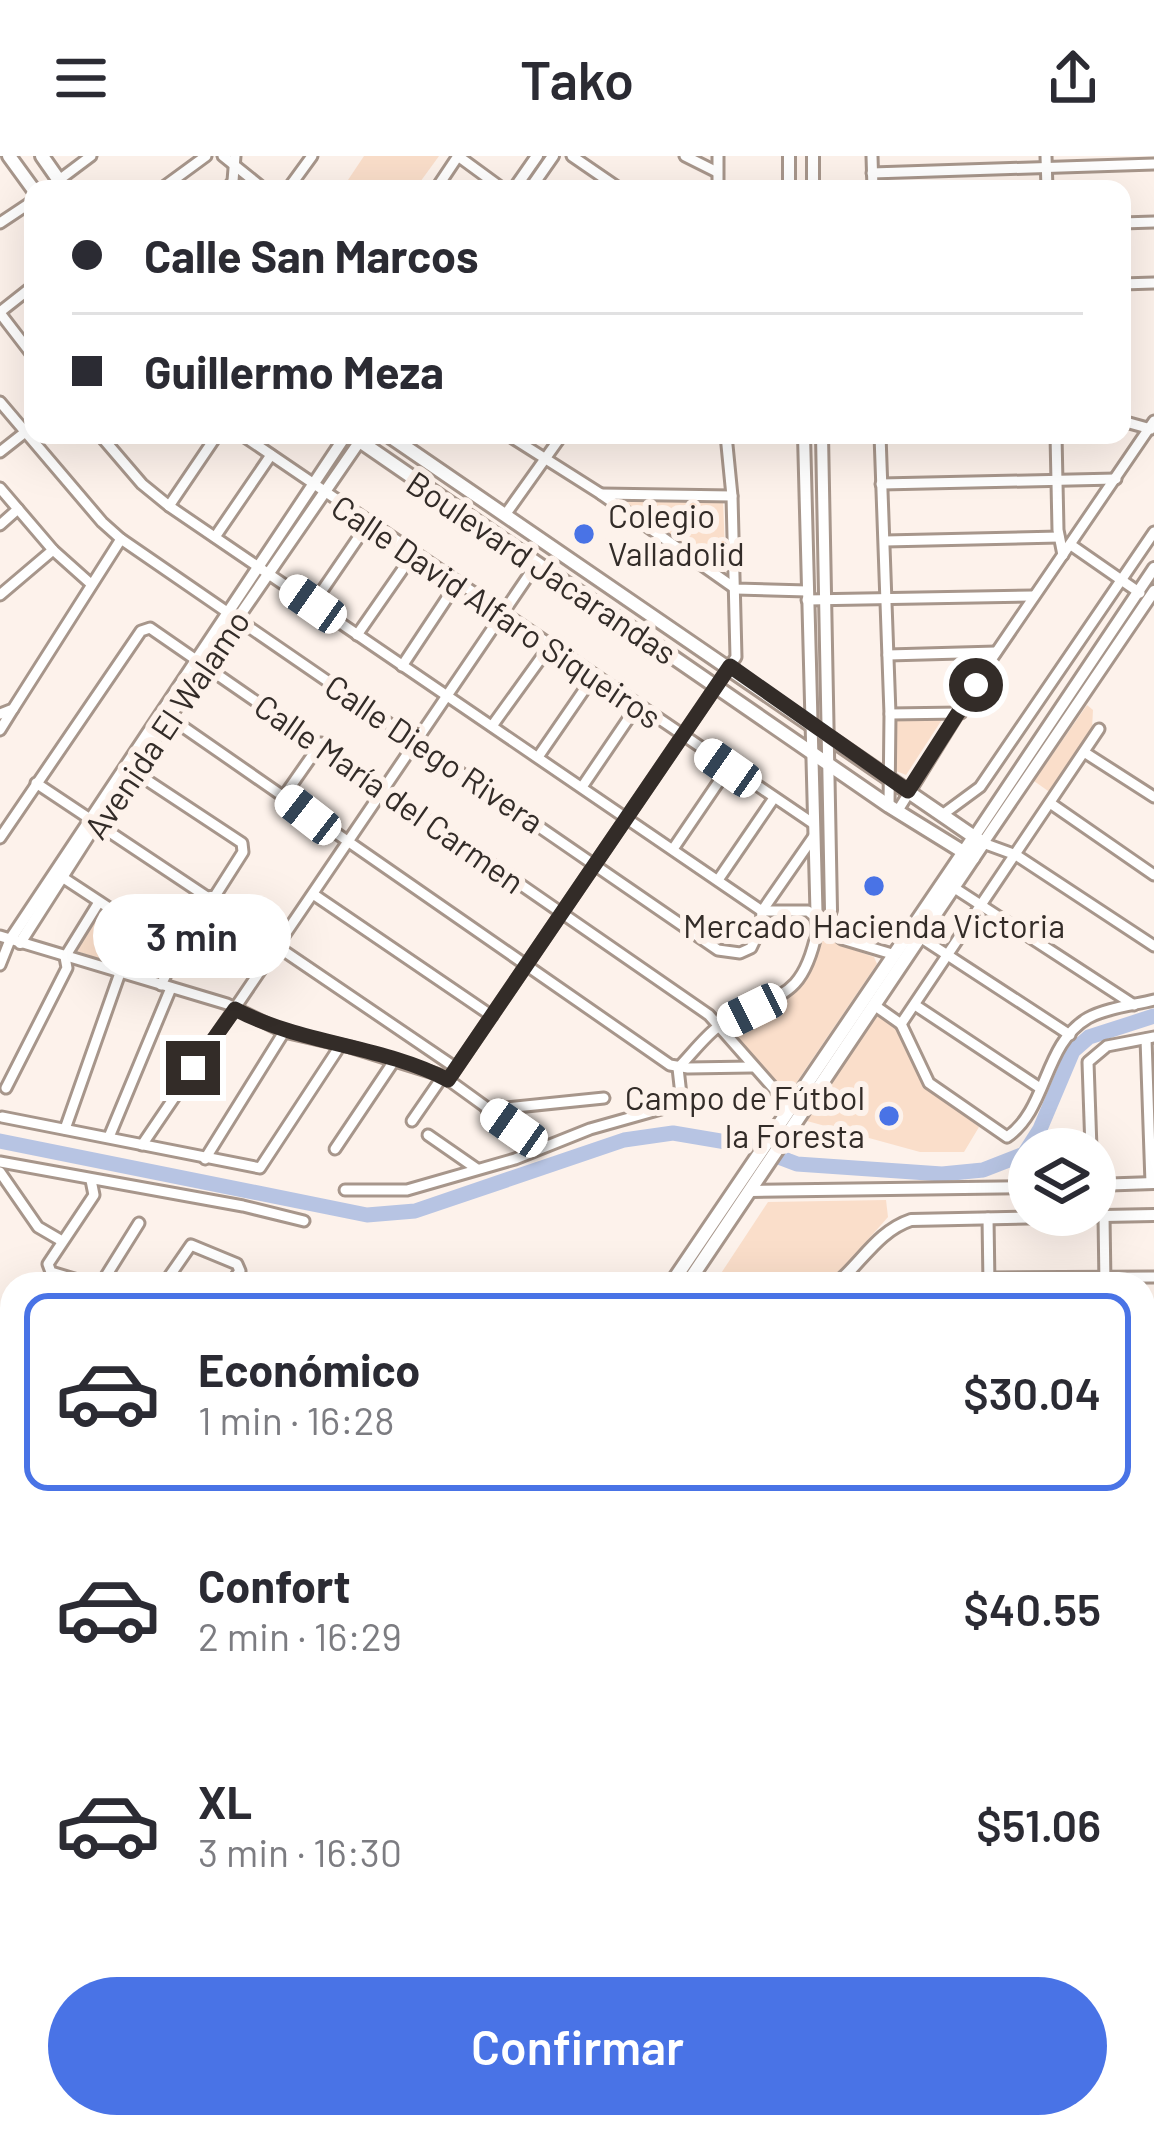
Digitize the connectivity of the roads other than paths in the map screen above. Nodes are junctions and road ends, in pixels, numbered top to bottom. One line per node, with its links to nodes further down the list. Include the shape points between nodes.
1 (91, 156): 14 (street)
2 (206, 156): 15 (street)
3 (458, 156): 17 (street)
4 (572, 156): 18 (street)
5 (685, 156): 12 (street)
6 (718, 156): 12 (street)
7 (872, 156): 13 (street)
8 (230, 159): 16 (street)
9 (1105, 161): 10 (street); 11 (street)
10 (1046, 162): 13 (street)
11 (1154, 164)
12 (717, 172): 19 (street)
13 (872, 173): 20 (street)
14 (66, 180)
15 (173, 180)
16 (254, 180)
17 (491, 180)
18 (607, 180)
19 (717, 180)
20 (872, 180)
21 (24, 293): 22 (street)
22 (0, 312): 23 (street)
23 (24, 344)
24 (0, 402): 25 (street, Calle Diego Rivera)
25 (24, 423)
26 (1153, 427): 45 (street)
27 (24, 433): 42 (street)
28 (42, 444): 60 (street, Calle Diego Rivera)
29 (108, 444): 52 (street)
30 (211, 444): 52 (street)
31 (255, 444): 43 (street, Calle David Alfaro Siqueiros)
32 (350, 444): 49 (street, Avenida El Walamo)
33 (365, 444): 66 (main road, Boulevard Jacarandas)
34 (401, 444): 54 (main road, Boulevard Jacarandas)
35 (521, 444): 44 (street)
36 (556, 444): 44 (street)
37 (727, 444): 51 (street)
38 (804, 444): 75 (street)
39 (822, 444): 78 (street)
40 (880, 444): 47 (street)
41 (1056, 444): 46 (street)
42 (0, 452)
43 (271, 455): 49 (street, Calle David Alfaro Siqueiros); 59 (street)
44 (544, 460): 50 (street); 54 (street)
45 (1116, 479): 46 (street); 62 (street)
46 (1057, 481): 47 (street); 58 (street)
47 (881, 484): 61 (street)
48 (0, 488): 53 (street)
49 (319, 489): 55 (street, Calle David Alfaro Siqueiros); 68 (street, Avenida El Walamo)
50 (601, 494): 51 (street); 72 (street)
51 (733, 496): 72 (street)
52 (169, 506): 59 (street)
53 (18, 509): 56 (street); 63 (street)
54 (506, 514): 88 (main road, Boulevard Jacarandas)
55 (369, 522): 64 (street, Calle David Alfaro Siqueiros); 79 (street)
56 (0, 525)
57 (1154, 532): 69 (street)
58 (1059, 536): 61 (street); 65 (street)
59 (215, 537): 68 (street)
60 (122, 539): 71 (street); 80 (street, Calle Diego Rivera)
61 (885, 541): 77 (street)
62 (1071, 545): 65 (street); 69 (street)
63 (53, 550): 71 (street); 74 (street)
64 (414, 553): 70 (street, Calle David Alfaro Siqueiros); 82 (street)
65 (1064, 557): 76 (street)
66 (537, 563): 81 (street); 90 (main road, Boulevard Jacarandas)
67 (1154, 568): 73 (street)
68 (264, 570): 79 (street); 80 (street, Avenida El Walamo)
69 (1120, 579): 73 (street); 122 (street, via 980,787)
70 (457, 583): 81 (street, Calle David Alfaro Siqueiros); 87 (street)
71 (91, 584): 93 (street)
72 (736, 590): 75 (street); 88 (street)
73 (1147, 594): 127 (street)
74 (0, 595)
75 (807, 596): 78 (street); 98 (street)
76 (1033, 596): 77 (street); 84 (street)
77 (886, 598): 78 (street); 85 (street)
78 (824, 600): 102 (street)
79 (313, 604): 82 (street)
80 (234, 614): 86 (street, Avenida El Walamo); 104 (street, Calle Diego Rivera)
81 (502, 615): 83 (street, Calle David Alfaro Siqueiros); 91 (street)
82 (357, 635): 87 (street)
83 (549, 646): 89 (street, Calle David Alfaro Siqueiros); 99 (street)
84 (996, 652): 85 (street); 94 (street)
85 (888, 655): 96 (street)
86 (201, 663): 97 (street, Avenida El Walamo); 105 (street, Calle María del Carmen); 113 (street, Calle María del Carmen, via 145,628)
87 (402, 666): 91 (street)
88 (730, 666): 90 (street); 98 (main road, Boulevard Jacarandas)
89 (593, 677): 92 (street, Calle David Alfaro Siqueiros); 108 (street)
90 (718, 687): 103 (street); 107 (main road, Boulevard Jacarandas)
91 (447, 697): 99 (street); 104 (street)
92 (637, 706): 103 (street, Calle David Alfaro Siqueiros); 114 (street)
93 (14, 710): 95 (street); 101 (street)
94 (961, 713): 96 (street); 116 (street)
95 (0, 714)
96 (890, 714): 112 (street)
97 (166, 715): 110 (street, Avenida El Walamo); 117 (street)
98 (812, 724): 102 (main road, Boulevard Jacarandas); 107 (street)
99 (492, 726): 108 (street)
100 (1099, 729): 106 (street)
101 (0, 730)
102 (828, 736): 109 (street); 112 (main road, Boulevard Jacarandas)
103 (683, 737): 111 (street, Calle David Alfaro Siqueiros); 123 (street)
104 (416, 741): 115 (street); 132 (street, Calle Diego Rivera)
105 (321, 743): 115 (street, Calle María del Carmen); 117 (street)
106 (1084, 752): 118 (street); 120 (street)
107 (812, 753): 109 (main road, Boulevard Jacarandas); 125 (street)
108 (538, 757): 114 (street)
109 (829, 765): 121 (main road, Boulevard Jacarandas); 143 (street, via 831,910)
110 (129, 768): 124 (street, Avenida El Walamo); 124 (street, via 245,848 212,898)
111 (728, 768): 119 (street, Calle David Alfaro Siqueiros); 129 (street)
112 (889, 776): 116 (main road, Boulevard Jacarandas); 121 (street)
113 (36, 783): 124 (street); 126 (street)
114 (582, 787): 123 (street)
115 (384, 789): 128 (street); 141 (street, Calle María del Carmen)
116 (908, 791): 121 (street); 122 (main road, Boulevard Jacarandas)
117 (284, 796): 128 (street)
118 (1154, 797)
119 (774, 798): 125 (street, Calle David Alfaro Siqueiros); 135 (street)
120 (1050, 803): 130 (street); 134 (street)
121 (893, 809): 131 (main road, Boulevard Jacarandas)
122 (942, 814): 127 (main road, Boulevard Jacarandas)
123 (627, 818): 129 (street); 132 (street)
124 (92, 821): 133 (street, Avenida El Walamo)
125 (814, 830): 140 (street); 142 (street)
126 (0, 838)
127 (978, 840): 130 (street); 131 (main road)
128 (347, 842): 137 (street); 152 (street)
129 (673, 849): 135 (street)
130 (1016, 855): 139 (street); 147 (street)
131 (968, 857): 136 (main road); 148 (main road)
132 (596, 863): 140 (street, Calle Diego Rivera, via 718,950 751,949); 141 (street)
133 (58, 874): 138 (street); 145 (street, Avenida El Walamo)
134 (1154, 875)
135 (718, 880): 140 (street)
136 (953, 887): 139 (street); 144 (main road)
137 (313, 894): 146 (street); 160 (street)
138 (99, 902): 150 (street); 154 (street, via 172,950)
139 (981, 905): 149 (street); 158 (street)
140 (762, 911): 142 (street)
141 (563, 912): 152 (street); 162 (street, Calle María del Carmen)
142 (815, 915): 143 (street)
143 (821, 928): 148 (street); 162 (street, via 786,993)
144 (920, 937): 149 (street); 156 (main road)
145 (10, 942): 150 (street); 151 (street, Avenida El Walamo)
146 (278, 946): 159 (street); 168 (street)
147 (1154, 946)
148 (892, 954): 175 (main road)
149 (949, 954): 157 (street); 164 (street)
150 (64, 957): 153 (street); 172 (street, via 68,968)
151 (0, 965)
152 (526, 966): 160 (street); 170 (street)
153 (120, 973): 154 (street); 180 (street)
154 (166, 986): 159 (street); 183 (street)
155 (1154, 1000): 158 (street)
156 (874, 1005): 161 (street); 181 (main road)
157 (915, 1005): 161 (street); 173 (street)
158 (1134, 1005): 164 (street, via 1085,1019)
159 (235, 1009): 163 (street); 184 (street)
160 (492, 1016): 168 (street)
161 (901, 1024): 173 (street, via 929,1083 1007,1137)
162 (718, 1027): 169 (street, Calle María del Carmen); 170 (street)
163 (284, 1032): 166 (street); 187 (street)
164 (1070, 1035): 173 (street)
165 (1150, 1038): 179 (street, via 1099,1049 1088,1061); 193 (street)
166 (340, 1046): 167 (street); 187 (street, via 260,1168)
167 (394, 1061): 171 (street); 186 (street)
168 (456, 1067): 171 (street)
169 (752, 1067): 170 (street); 175 (street, Calle María del Carmen)
170 (678, 1068): 185 (street, via 681,1095 671,1105)
171 (446, 1078): 176 (street); 178 (street)
172 (6, 1088)
173 (1040, 1088)
174 (604, 1098): 176 (street)
175 (791, 1108): 181 (main road)
176 (487, 1110): 185 (street)
177 (2, 1117): 180 (street)
178 (412, 1121)
179 (1090, 1128)
180 (65, 1129): 183 (street)
181 (781, 1134): 189 (main road)
182 (428, 1135): 190 (street)
183 (109, 1137): 184 (street)
184 (142, 1145): 187 (street)
185 (541, 1147): 190 (street)
186 (335, 1150)
187 (205, 1159)
188 (0, 1162): 192 (street)
189 (758, 1168): 196 (main road); 198 (main road)
190 (477, 1169): 197 (street, via 407,1190)
191 (0, 1172): 206 (street, via 38,1227)
192 (91, 1180): 203 (street); 206 (street, via 94,1195)
193 (1153, 1183): 194 (street)
194 (1116, 1184)
195 (1008, 1187): 198 (street)
196 (735, 1188): 198 (street); 211 (main road)
197 (345, 1190)
198 (751, 1191): 212 (main road)
199 (1154, 1215): 200 (street)
200 (1116, 1216)
201 (988, 1217): 202 (street); 213 (street, via 894,1226); 214 (street)
202 (1008, 1217)
203 (304, 1221)
204 (139, 1223): 208 (street)
205 (1105, 1236): 215 (street)
206 (62, 1241): 207 (street, via 48,1268)
207 (59, 1272)
208 (108, 1272)
209 (172, 1272): 210 (street, via 191,1245)
210 (237, 1272)
211 (679, 1272)
212 (695, 1272)
213 (850, 1272)
214 (989, 1272)
215 (1106, 1272)

